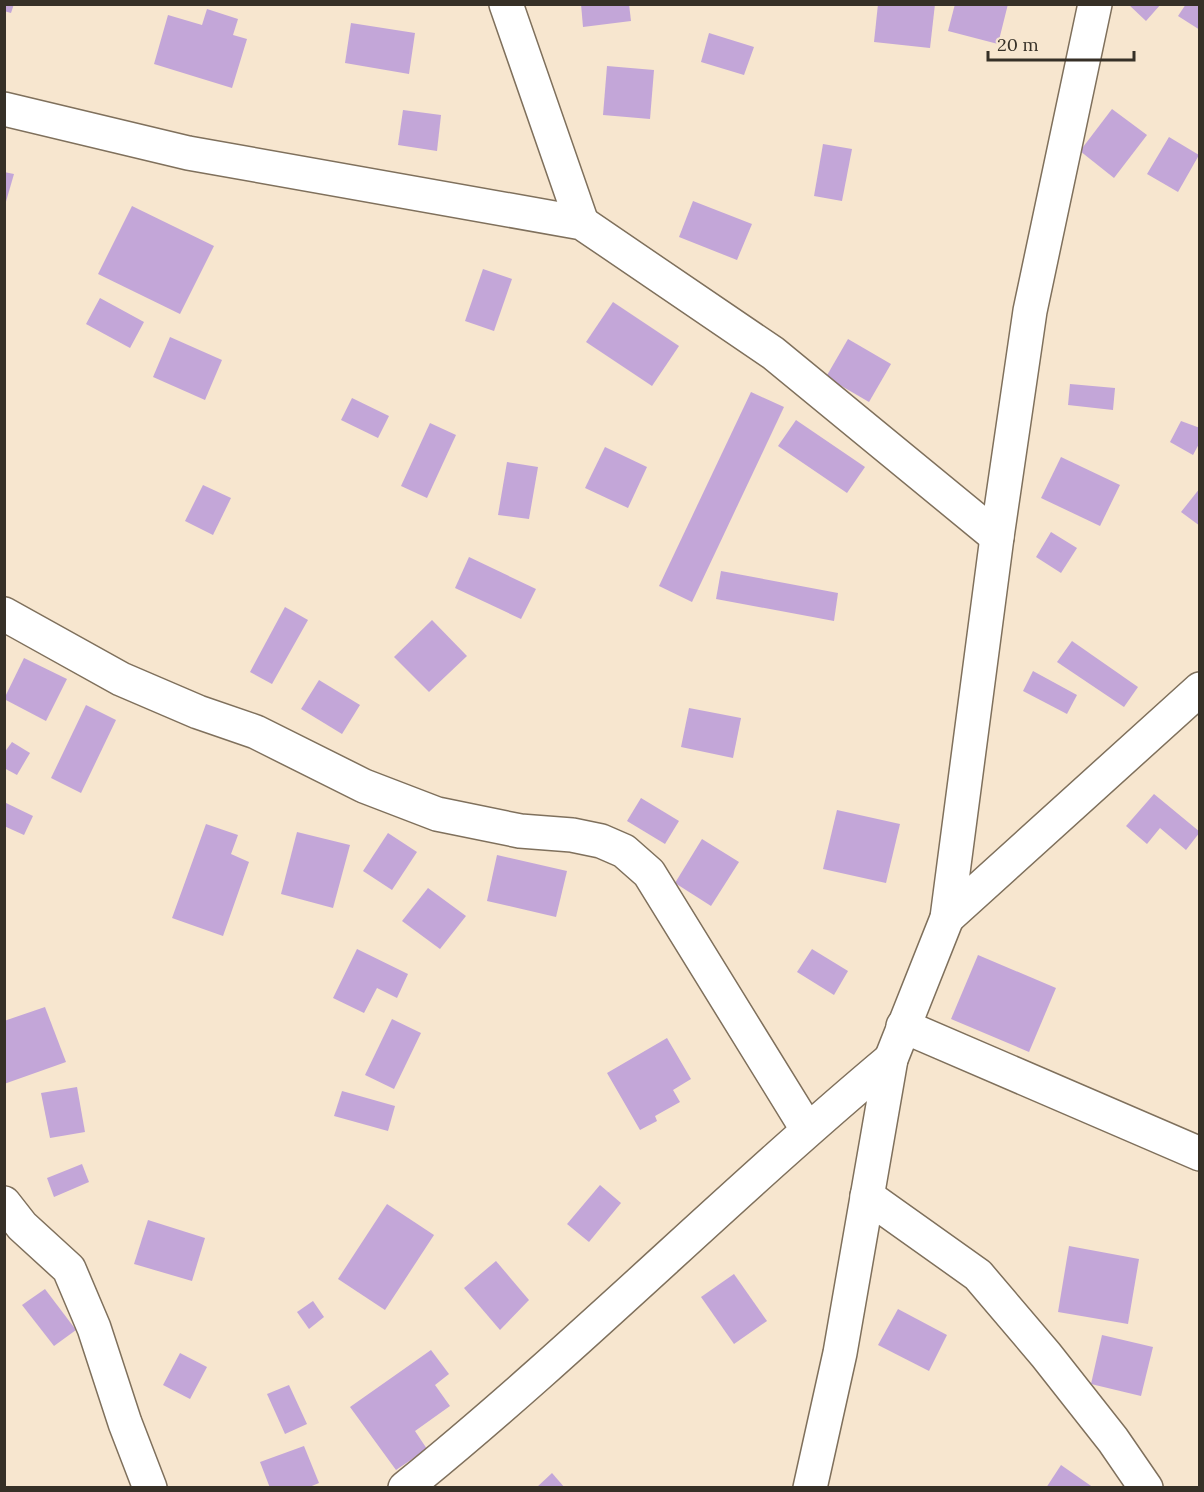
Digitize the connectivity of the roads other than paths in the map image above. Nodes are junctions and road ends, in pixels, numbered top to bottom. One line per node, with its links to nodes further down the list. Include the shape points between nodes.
1 (506, 4): 4 (street)
2 (1095, 4): 5 (street, via 1030,311)
3 (4, 110): 4 (street, via 188,153)
4 (582, 223): 5 (street, via 773,353)
5 (997, 537): 8 (street)
6 (4, 614): 11 (street, via 121,679 256,732 364,786 437,814 520,831 572,835 602,841 624,851 649,873)
7 (1200, 689): 8 (street)
8 (947, 918): 9 (street)
9 (903, 1026): 10 (street); 12 (street)
10 (891, 1059): 11 (street); 13 (street)
11 (807, 1129): 16 (street, via 496,1415)
12 (1200, 1154)
13 (867, 1196): 17 (street, via 840,1353); 18 (street, via 978,1275 1079,1397)
14 (4, 1203): 15 (street, via 22,1226 69,1269)
15 (150, 1488)
16 (405, 1488)
17 (810, 1488)
18 (1146, 1488)

